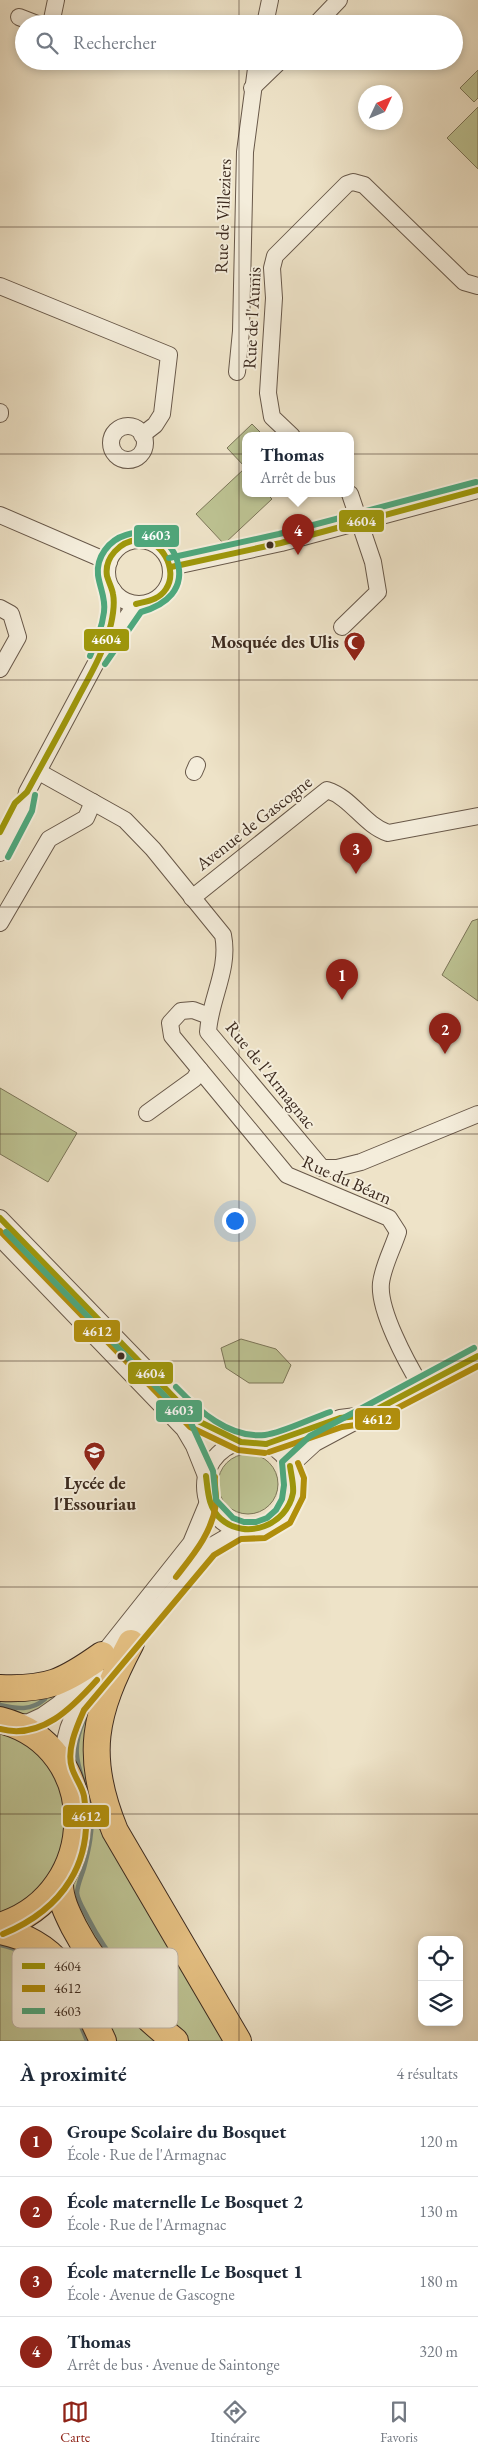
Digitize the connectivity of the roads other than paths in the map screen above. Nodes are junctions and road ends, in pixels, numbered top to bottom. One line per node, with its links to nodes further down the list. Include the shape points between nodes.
1 (56, 0): 4 (street)
2 (270, 0): 5 (street)
3 (339, 0): 6 (street)
4 (53, 15)
5 (267, 15)
6 (325, 15)
7 (255, 70): 9 (street, Rue de Villeziers)
8 (271, 70): 9 (street)
9 (252, 88): 12 (street, Rue de Villeziers, via 245,152 241,331)
10 (0, 286): 14 (street, via 169,356 162,414 155,425)
11 (478, 286): 13 (street, Rue de l'Aunis, via 464,282 364,184 353,182 343,188 275,256 272,268 274,298 268,393 272,416)
12 (237, 372)
13 (288, 432)
14 (142, 435)
15 (478, 490): 18 (street)
16 (351, 497): 18 (street)
17 (0, 515): 19 (street)
18 (360, 522): 20 (street); 24 (street, via 378,592)
19 (109, 562): 20 (street, via 113,553 128,542 147,541 163,550); 21 (street, via 107,572)
20 (171, 567): 22 (street, via 168,586 162,594 155,600)
21 (112, 590): 22 (street, via 119,597); 25 (street, via 112,617)
22 (136, 604): 25 (street)
23 (0, 608): 26 (street, via 11,614 18,637)
24 (342, 627)
25 (97, 661): 27 (street)
26 (0, 669)
27 (39, 772): 28 (street); 29 (street, Rue de l'Armagnac)
28 (27, 792): 31 (street, via 15,803); 32 (street, via 24,808)
29 (94, 802): 33 (street, Rue de l'Armagnac, via 125,820); 34 (street, via 86,818 49,839)
30 (478, 816): 33 (street, Avenue de Gascogne, via 388,833 374,828 340,794 327,790)
31 (0, 832)
32 (0, 853)
33 (192, 898): 35 (street, Rue de l'Armagnac, via 222,935 225,948 222,974)
34 (0, 923)
35 (209, 1016): 36 (street, Rue du Béarn, via 193,1010 181,1011 170,1023 172,1036); 38 (street, Rue de l'Armagnac, via 208,1032 322,1168 361,1162)
36 (200, 1070): 37 (street); 42 (street, Rue du Béarn, via 287,1175 389,1218 398,1232 381,1283 382,1302 406,1362)
37 (147, 1113)
38 (478, 1114)
39 (0, 1218): 44 (street, via 196,1420)
40 (0, 1238): 47 (street, via 184,1429)
41 (478, 1356): 42 (street)
42 (421, 1386): 43 (street)
43 (366, 1414): 45 (street, via 340,1418); 46 (street, via 315,1443)
44 (241, 1442): 45 (street); 47 (street, via 218,1454)
45 (266, 1444): 46 (street, via 284,1456)
46 (290, 1466): 49 (street, via 294,1496 282,1517 262,1530)
47 (206, 1476): 48 (street)
48 (208, 1502): 49 (street, via 226,1524); 51 (street, via 191,1544)
49 (239, 1530): 50 (street, via 208,1548)
50 (131, 1643): 54 (street, via 116,1656 77,1705 65,1736); 64 (main road, via 106,1694 98,1721 98,1778 104,1805 115,1831)
51 (102, 1655): 52 (main road, via 64,1680 44,1687); 53 (street, via 89,1675 59,1704 29,1722)
52 (0, 1688)
53 (6, 1722): 54 (main road, via 32,1734)
54 (62, 1766): 55 (main road, via 74,1794 78,1825 73,1856)
55 (60, 1884): 56 (main road, via 40,1905 16,1921); 59 (main road, via 60,1896)
56 (0, 1926)
57 (0, 1931): 58 (main road, via 21,1935)
58 (43, 1948)
59 (88, 1948)
60 (97, 2028): 62 (main road)
61 (159, 2028): 63 (main road)
62 (103, 2041)
63 (175, 2041)
64 (238, 2041)

